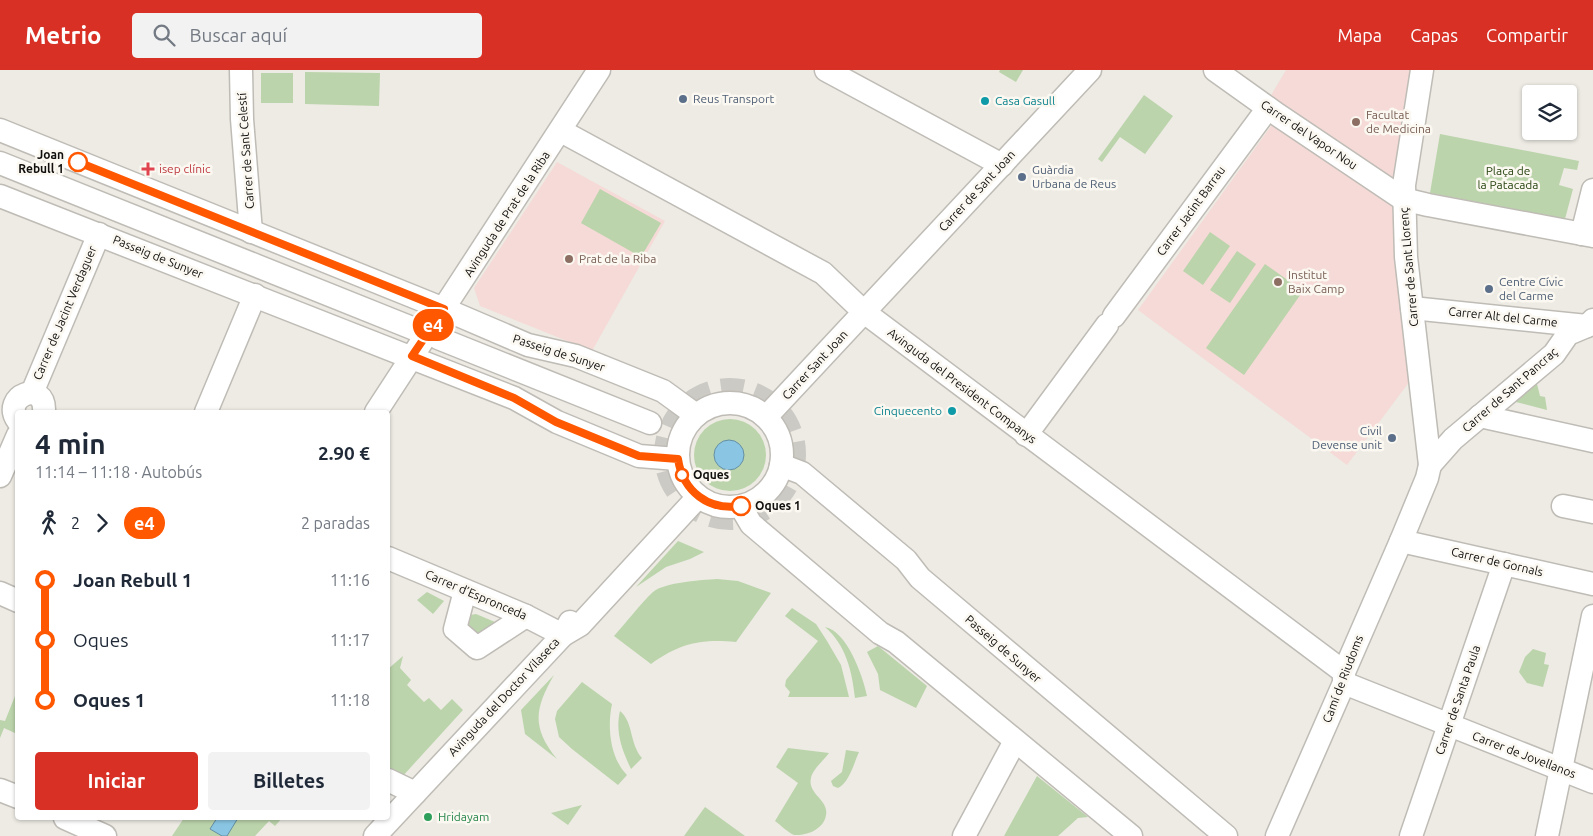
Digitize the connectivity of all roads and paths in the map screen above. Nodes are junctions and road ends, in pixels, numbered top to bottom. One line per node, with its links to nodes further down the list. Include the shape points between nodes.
1 (241, 70): 15 (street, Carrer de Sant Celestí)
2 (826, 70): 11 (street)
3 (1090, 70): 11 (street, Carrer de Sant Joan)
4 (1215, 70): 7 (street, Carrer del Vapor Nou)
5 (1422, 70): 14 (street, Carrer de Sant Llorenç)
6 (592, 72): 9 (street, Avinguda de Prat de la Riba)
7 (1268, 108): 14 (street, Carrer del Vapor Nou); 37 (street, Carrer Jacint Barrau)
8 (0, 130): 15 (street, Passeig de Sunyer)
9 (561, 131): 20 (street, Avinguda de Prat de la Riba); 21 (street, Avinguda del President Companys, via 824,273)
10 (0, 163): 23 (street)
11 (1002, 165): 21 (street, Carrer de Sant Joan)
12 (1593, 190): 17 (street)
13 (0, 196): 16 (street, Passeig de Sunyer)
14 (1403, 199): 17 (street); 19 (street, Carrer de Sant Llorenç)
15 (251, 232): 20 (street, Passeig de Sunyer)
16 (99, 234): 18 (street, Passeig de Sunyer); 29 (street, Carrer de Jacint Verdaguer)
17 (1587, 235)
18 (255, 295): 26 (street, Passeig de Sunyer); 31 (street)
19 (1412, 308): 22 (street, Carrer Alt del Carme); 43 (street, Carrer de Sant Llorenç)
20 (444, 309): 25 (street, Passeig de Sunyer); 26 (street, Avinguda de Prat de la Riba)
21 (864, 312): 35 (street, Carrer Sant Joan); 37 (street, Avinguda del President Companys)
22 (1591, 324): 34 (street, Carrer de Sant Pancraç, via 1568,334 1554,354)
23 (417, 330)
24 (438, 338): 36 (street)
25 (528, 345): 27 (street); 33 (street, Passeig de Sunyer, via 576,356 663,391)
26 (412, 356): 28 (street, Passeig de Sunyer); 32 (street, Avinguda de Prat de la Riba)
27 (651, 397)
28 (514, 398): 40 (street); 42 (street, Passeig de Sunyer, via 556,422 639,456)
29 (16, 403): 30 (street, via 42,400)
30 (44, 410)
31 (207, 410)
32 (377, 410)
33 (696, 415): 35 (street, via 731,403 753,409); 42 (street, via 682,435)
34 (1480, 416): 38 (street); 43 (street, Carrer de Sant Pancraç)
35 (766, 417): 41 (street, via 779,438)
36 (650, 423)
37 (1026, 435): 64 (street, Avinguda del President Companys)
38 (1593, 441)
39 (15, 442): 44 (street)
40 (633, 443)
41 (781, 458): 47 (street, via 776,479 767,492 756,501); 55 (street, Passeig de Sunyer, via 906,560)
42 (678, 465): 45 (street, via 687,486)
43 (1430, 465): 52 (street, Camí de Riudoms)
44 (0, 476)
45 (698, 497): 47 (street, via 721,507); 62 (street, Avinguda del Doctor Vilaseca, via 580,625)
46 (818, 498): 55 (street, via 900,567)
47 (741, 506): 63 (street, via 751,524 880,633)
48 (1562, 506): 49 (street)
49 (1593, 512)
50 (659, 525): 62 (street, via 572,618)
51 (782, 536): 63 (street, via 878,619)
52 (1401, 541): 54 (street, Carrer de Gornals); 64 (street, Camí de Riudoms)
53 (390, 559): 57 (street, Carrer d’Espronceda)
54 (1504, 564): 56 (street, Carrer de Gornals); 66 (street, Carrer de Santa Paula)
55 (920, 578): 81 (street, Passeig de Sunyer)
56 (1593, 584)
57 (465, 590): 60 (street, Carrer d’Espronceda); 60 (street, via 455,629 478,648)
58 (0, 594): 59 (street)
59 (15, 600)
60 (526, 616): 62 (street, Carrer d’Espronceda)
61 (1593, 616): 65 (street)
62 (562, 635): 72 (street, Avinguda del Doctor Vilaseca)
63 (896, 642): 67 (street)
64 (1344, 678): 66 (street, Carrer de Jovellanos); 82 (street, Camí de Riudoms)
65 (1586, 682): 68 (street)
66 (1449, 726): 68 (street, Carrer de Jovellanos); 83 (street, Carrer de Santa Paula)
67 (1015, 741): 79 (street); 80 (street)
68 (1561, 770): 70 (street, Carrer de Jovellanos); 84 (street)
69 (390, 781): 72 (street)
70 (1593, 782)
71 (0, 790): 73 (street)
72 (415, 793): 74 (street, Avinguda del Doctor Vilaseca)
73 (15, 796)
74 (390, 819)
75 (71, 820): 77 (street)
76 (389, 820): 78 (street, Avinguda del Doctor Vilaseca)
77 (105, 831)
78 (374, 836)
79 (964, 836)
80 (1131, 836)
81 (1226, 836)
82 (1277, 836)
83 (1411, 836)
84 (1547, 836)

